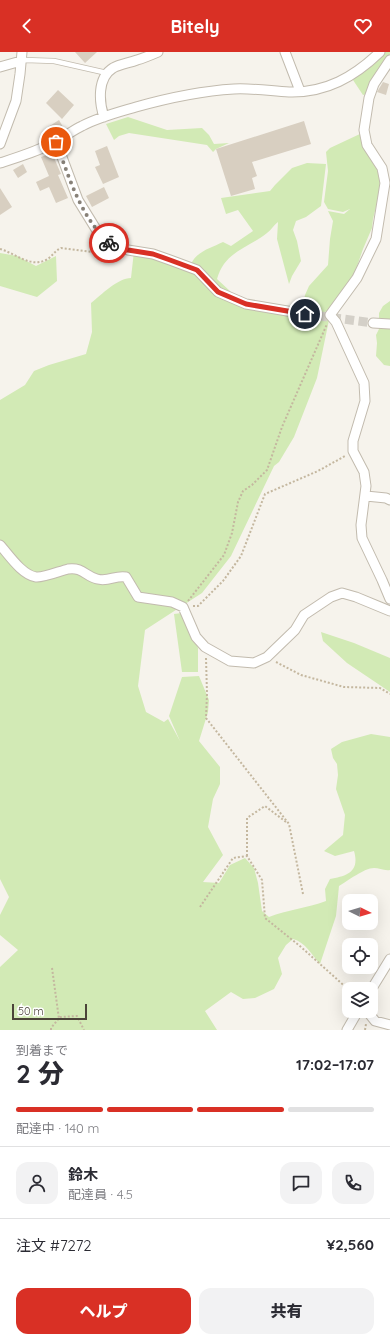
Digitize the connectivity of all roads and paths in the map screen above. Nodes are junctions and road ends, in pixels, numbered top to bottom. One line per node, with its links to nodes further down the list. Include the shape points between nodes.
1 (158, 52): 7 (street, via 113,68)
2 (285, 52): 8 (street)
3 (380, 52): 8 (street, via 344,80 319,89)
4 (21, 57): 6 (street); 7 (lane, via 25,60 54,61); 11 (street, via 16,101)
5 (390, 60): 16 (street, via 374,84 364,130 367,145 382,168 385,184 376,239 357,278)
6 (0, 67)
7 (107, 73): 9 (street, via 100,94)
8 (300, 91): 9 (street, via 226,90 174,97)
9 (104, 117): 10 (street, via 83,125)
10 (56, 142): 12 (street); 13 (street, via 78,200 99,234)
11 (0, 144)
12 (0, 163)
13 (120, 248): 14 (path, via 100,253 61,248 47,259 38,262 31,262); 15 (street, via 153,254 197,270 218,292 246,304)
14 (0, 249)
15 (305, 314)
16 (330, 315): 19 (street, via 336,322 364,383 365,401); 24 (path, via 266,470 243,491 238,502 232,534 224,555)
17 (373, 322): 18 (street)
18 (390, 324)
19 (353, 451): 20 (street, via 364,472); 24 (path, via 318,471 265,494 241,556 223,581 198,606)
20 (366, 496): 21 (street); 23 (street, via 361,525 362,538)
21 (390, 500)
22 (0, 545): 24 (street, via 24,572 36,578 69,569 81,570 95,578 108,580 118,576 126,577 138,597 172,602)
23 (390, 599)
24 (184, 607): 26 (street, via 196,637)
25 (390, 611): 27 (street, via 342,593 331,596 304,615 295,630)
26 (205, 646): 27 (street, via 230,661 254,663); 29 (path, via 206,718)
27 (267, 657): 28 (path, via 301,675 344,687 380,688)
28 (390, 694)
29 (289, 824): 30 (path, via 265,806 247,818); 31 (path)
30 (246, 856): 32 (path, via 233,858); 36 (path, via 262,880 265,918)
31 (303, 894)
32 (200, 907)
33 (390, 958): 35 (street)
34 (52, 968): 39 (path)
35 (376, 982)
36 (342, 984)
37 (354, 1018): 43 (street)
38 (373, 1018): 40 (street)
39 (59, 1019): 41 (path); 42 (path, via 77,1016)
40 (390, 1025)
41 (51, 1030)
42 (84, 1030)
43 (347, 1030)

